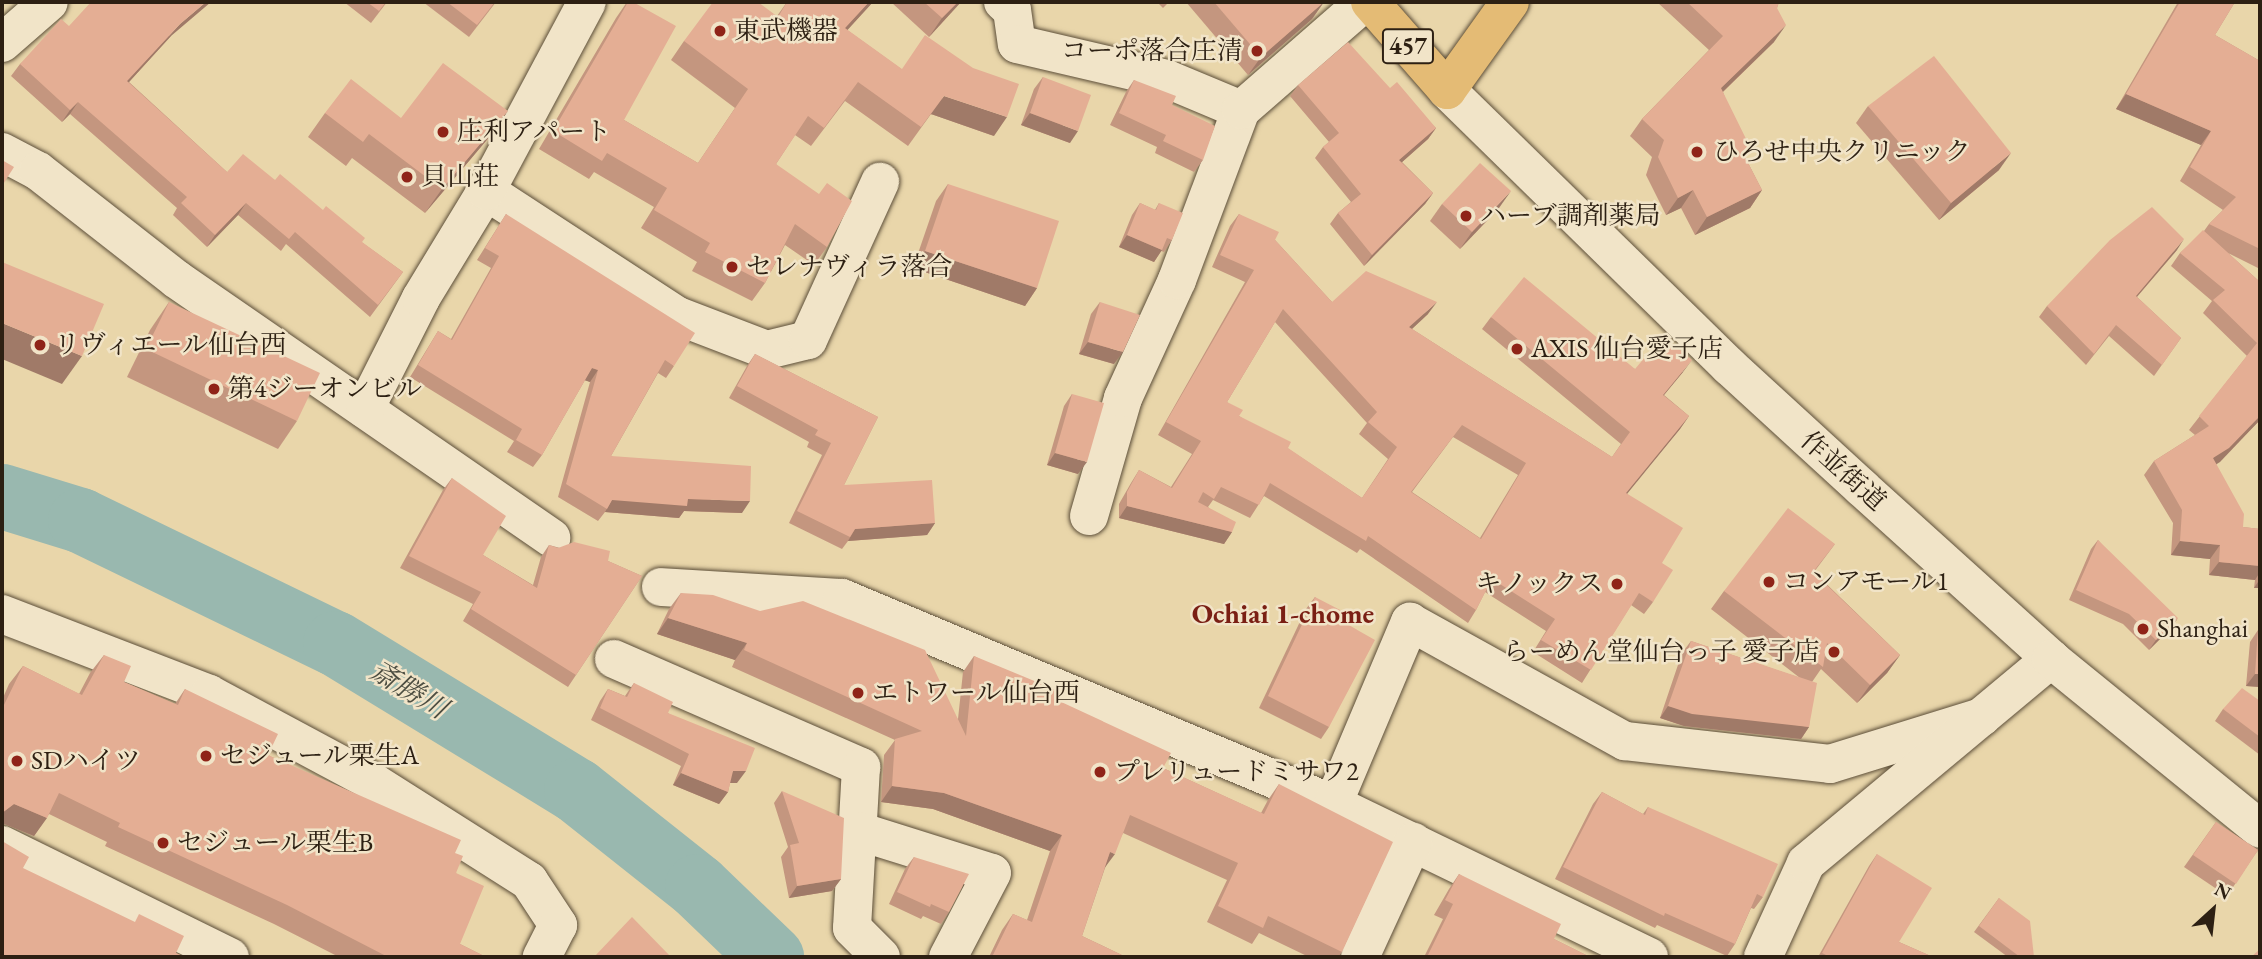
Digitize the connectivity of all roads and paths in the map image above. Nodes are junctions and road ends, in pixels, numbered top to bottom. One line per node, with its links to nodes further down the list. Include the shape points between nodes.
1 (49, 2): 6 (street)
2 (587, 2): 11 (street)
3 (1003, 2): 8 (street, via 1012,10 1017,44 1167,79)
4 (1368, 2): 7 (highway, 457); 8 (street)
5 (1510, 2): 7 (highway, 457)
6 (2, 43)
7 (1447, 90): 18 (street, 作並街道, via 1728,366)
8 (1241, 110): 13 (street, via 1177,280 1123,398)
9 (2, 152): 12 (street, via 38,171 176,279)
10 (880, 182): 11 (street, via 808,340 767,350 678,316)
11 (486, 191): 12 (street, via 421,298)
12 (365, 410): 14 (street)
13 (1089, 516)
14 (551, 538)
15 (661, 587): 20 (street, via 842,598)
16 (2, 614): 27 (street, via 209,694 384,789 529,881 558,925)
17 (614, 659): 22 (street, via 862,768)
18 (2052, 659): 19 (street); 21 (street, 作並街道)
19 (1982, 717): 20 (street, via 1830,764 1625,741 1410,622); 31 (street, via 1807,863)
20 (1333, 804): 23 (street)
21 (2260, 829)
22 (858, 831): 28 (street, via 852,928); 29 (street, via 992,873)
23 (1413, 842): 25 (street); 30 (street)
24 (2, 845): 26 (street)
25 (1626, 952)
26 (230, 957)
27 (542, 957)
28 (881, 957)
29 (948, 957)
30 (1360, 957)
31 (1763, 957)

